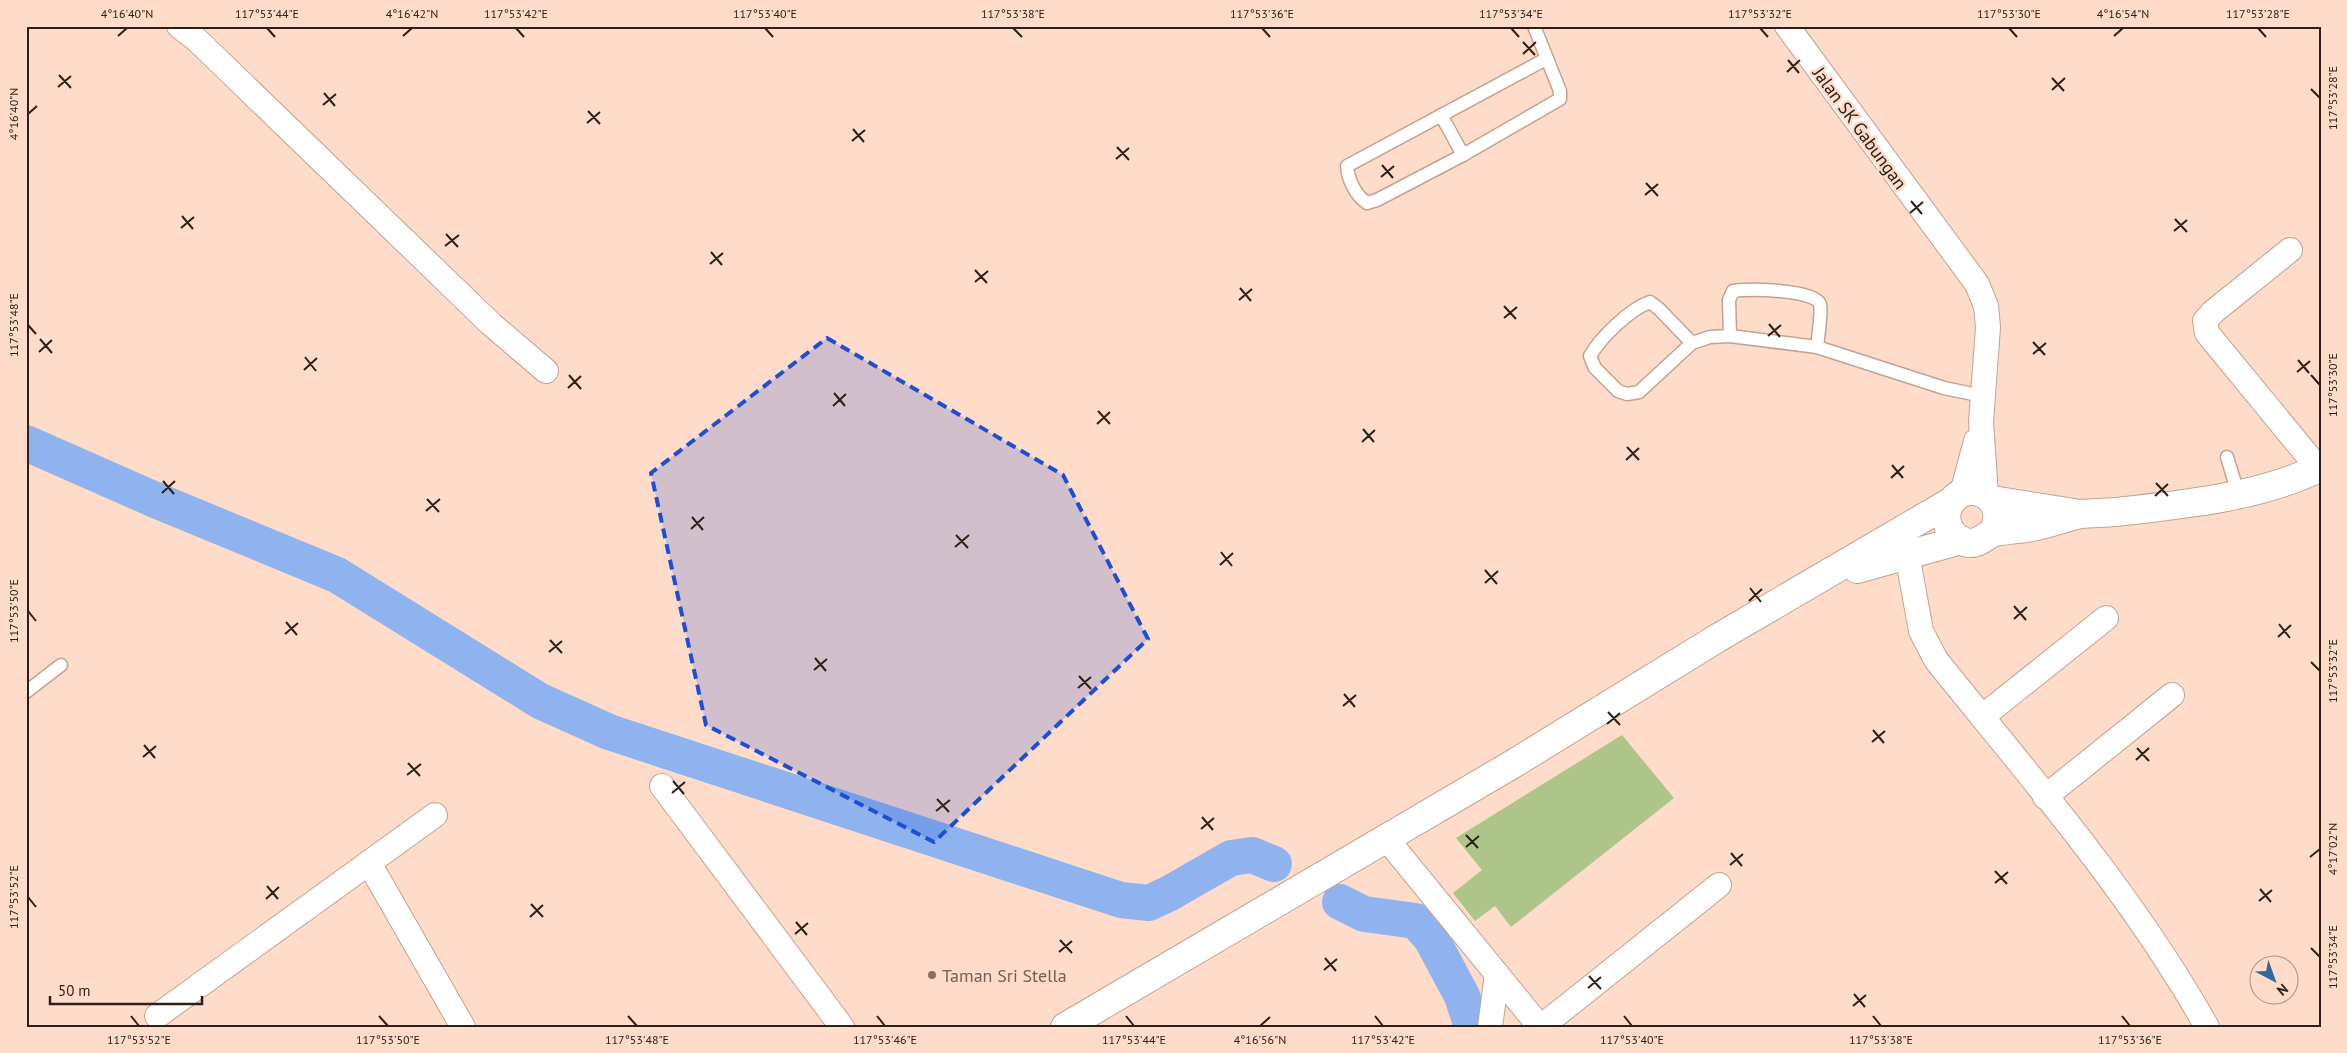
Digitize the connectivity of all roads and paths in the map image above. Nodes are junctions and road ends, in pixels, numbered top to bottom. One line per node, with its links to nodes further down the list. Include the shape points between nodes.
1 (178, 26): 11 (street, via 197,40 491,324)
2 (1534, 26): 4 (lane)
3 (1787, 26): 12 (street, Jalan SK Gabungan, via 1976,284 1986,306 1988,327)
4 (1546, 59): 5 (lane); 6 (lane, via 1560,91 1560,99)
5 (1441, 115): 6 (lane); 6 (lane, via 1347,166 1347,175 1360,198 1367,202 1377,200)
6 (1463, 155)
7 (2290, 250): 14 (street, via 2205,321 2207,333)
8 (1730, 336): 9 (lane, via 1710,337); 10 (lane); 10 (lane, via 1730,300 1734,291 1804,294 1820,304)
9 (1692, 343): 9 (lane, via 1639,392 1627,394 1618,391 1595,368 1590,356 1595,346 1637,306 1650,302 1660,308)
10 (1818, 347): 12 (lane, via 1944,388)
11 (546, 371)
12 (1983, 396): 16 (street, Jalan SK Gabungan)
13 (2227, 457): 15 (lane)
14 (2320, 467): 15 (street, via 2275,484)
15 (2238, 493): 17 (street, via 2181,504)
16 (1973, 497): 17 (street); 18 (street, via 1998,511 1999,519); 19 (street, via 1947,511 1947,523); 21 (street)
17 (2080, 514): 18 (street, via 2039,526)
18 (1992, 533): 19 (street, via 1977,542)
19 (1960, 540): 20 (street)
20 (1907, 554): 21 (street); 26 (street, via 1921,632 1936,660)
21 (1808, 584): 30 (street)
22 (2106, 618): 26 (street)
23 (61, 665): 24 (lane)
24 (26, 692)
25 (2172, 696): 28 (street)
26 (1982, 718): 28 (street)
27 (662, 786): 36 (street)
28 (2045, 797): 40 (street, via 2137,917)
29 (435, 815): 31 (street)
30 (1386, 838): 33 (street); 37 (street)
31 (369, 863): 34 (street); 35 (street)
32 (1719, 885): 39 (street)
33 (1497, 974): 38 (street); 39 (street)
34 (157, 1016)
35 (464, 1027)
36 (842, 1027)
37 (1065, 1027)
38 (1490, 1027)
39 (1540, 1027)
40 (2207, 1027)

